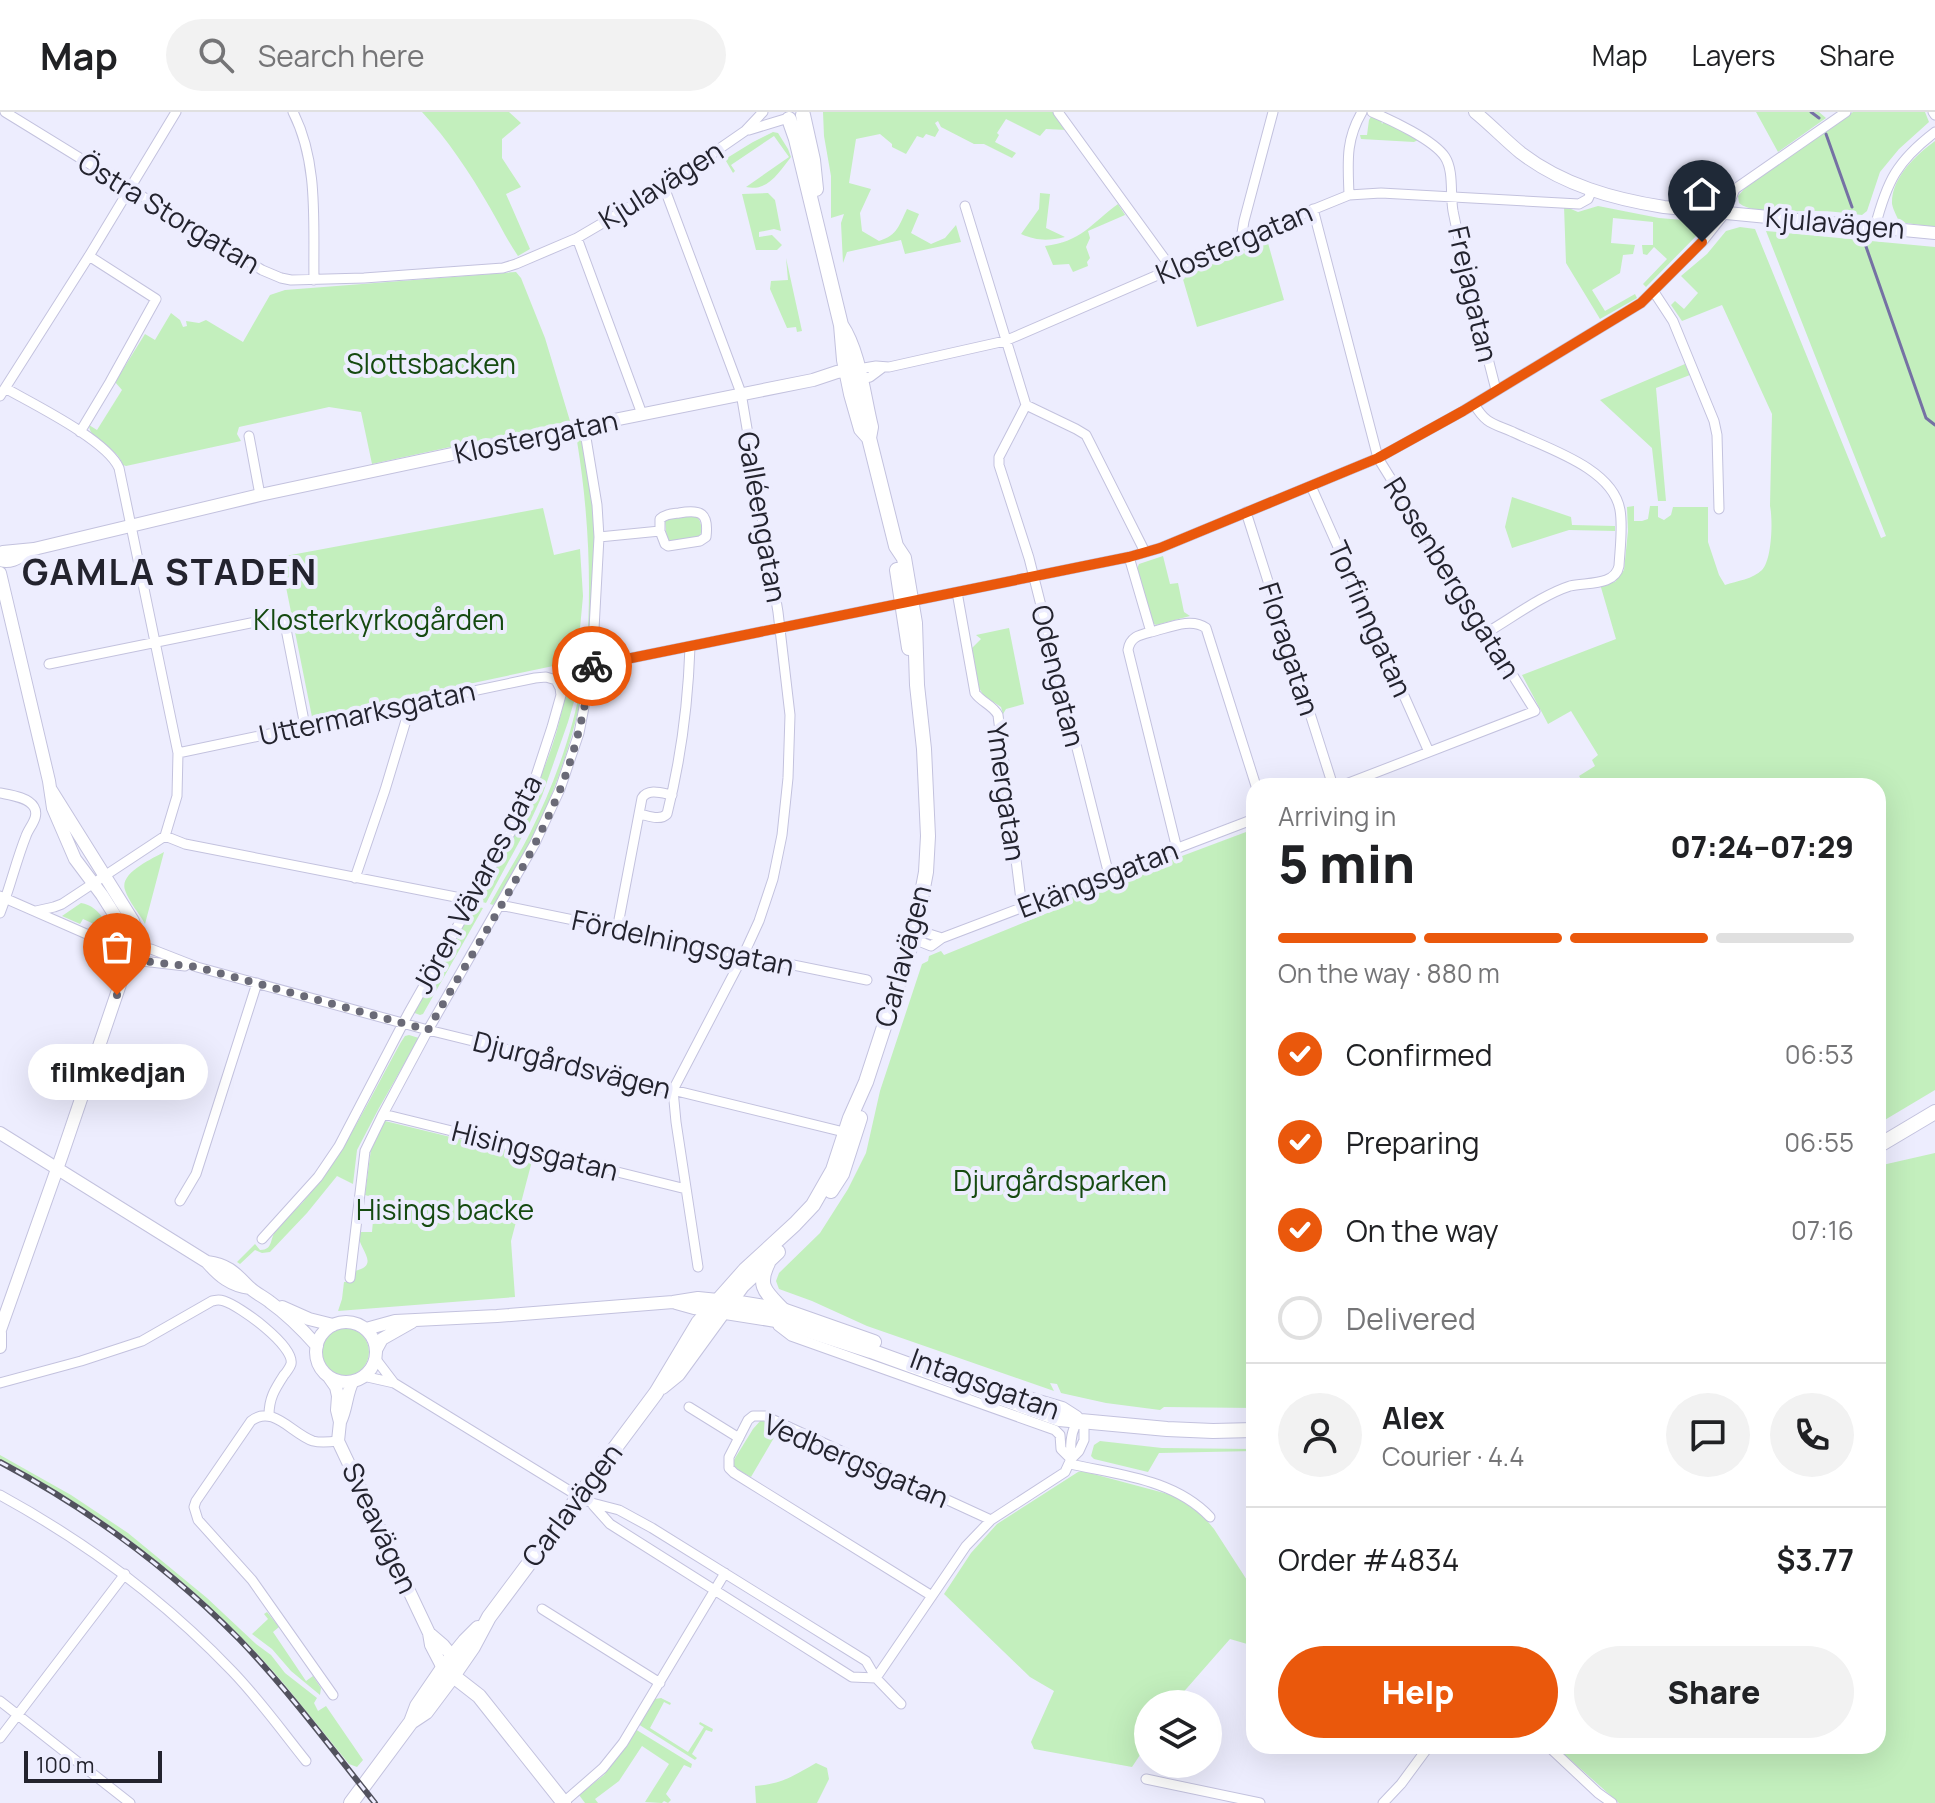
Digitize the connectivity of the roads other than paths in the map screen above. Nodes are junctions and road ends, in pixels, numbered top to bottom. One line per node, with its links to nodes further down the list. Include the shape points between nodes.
1 (5, 112): 15 (street, Östra Storgatan)
2 (176, 112): 15 (street)
3 (293, 112): 28 (street, via 310,160)
4 (763, 112): 12 (street, Kjulavägen)
5 (1058, 112): 27 (street)
6 (1273, 112): 25 (street)
7 (1362, 112): 17 (street, via 1348,146)
8 (1372, 112): 18 (street, Frejagatan, via 1442,153 1449,168)
9 (1475, 112): 16 (street, Kjulavägen, via 1547,171)
10 (1846, 112): 21 (street, via 1735,189)
11 (791, 115): 12 (street, Kjulavägen); 31 (main road, Carlavägen, via 814,171 823,251 841,325 851,339)
12 (745, 131): 14 (street, Kjulavägen)
13 (1935, 132): 22 (street, via 1899,165)
14 (664, 187): 24 (street, Kjulavägen); 34 (street, Galléengatan)
15 (128, 189): 26 (street); 28 (street, Östra Storgatan, via 273,276)
16 (1592, 190): 18 (street, Klostergatan, via 1579,204); 21 (street, Kjulavägen, via 1636,203)
17 (1349, 195): 18 (street, Klostergatan); 20 (street, Klostergatan)
18 (1450, 197): 32 (street, Frejagatan)
19 (965, 206): 30 (street)
20 (1313, 209): 25 (street, Klostergatan); 41 (street, Rosenbergsgatan)
21 (1725, 213): 22 (street, Kjulavägen); 29 (street)
22 (1875, 227): 23 (street, Kjulavägen)
23 (1935, 233)
24 (577, 238): 28 (street, Östra Storgatan, via 503,268); 37 (street)
25 (1241, 239): 27 (street, Klostergatan)
26 (89, 256): 33 (street); 39 (street, via 156,299)
27 (1172, 269): 30 (street, Klostergatan)
28 (314, 280)
29 (1654, 292): 32 (street); 44 (street, via 1673,321 1714,421)
30 (1005, 341): 31 (street, Klostergatan, via 882,368 870,377); 36 (street)
31 (853, 375): 34 (street, Klostergatan); 55 (main road, Carlavägen, via 871,427 869,438 896,546 904,558)
32 (1496, 390): 35 (street)
33 (3, 392): 39 (street)
34 (741, 393): 37 (street, Klostergatan); 56 (street, Galléengatan)
35 (1474, 404): 41 (street); 58 (street, via 1484,419 1578,462 1600,478 1621,512 1614,577 1554,592)
36 (1026, 405): 49 (street, via 1086,435); 53 (street, Odengatan, via 999,465)
37 (642, 414): 38 (street, Klostergatan)
38 (584, 426): 43 (street, Klostergatan); 48 (street)
39 (80, 432): 46 (street, via 115,460)
40 (249, 436): 43 (street)
41 (1378, 458): 42 (street); 58 (street, Rosenbergsgatan)
42 (1311, 486): 45 (street); 66 (street, Torfinngatan)
43 (260, 495): 46 (street, Klostergatan)
44 (1719, 509)
45 (1246, 512): 49 (street); 69 (street, Floragatan)
46 (129, 525): 50 (street, Klostergatan, via 34,549 5,562); 59 (street)
47 (660, 531): 47 (street, via 668,546 700,541 707,533 705,518 695,510 665,515); 48 (street)
48 (599, 537): 62 (street)
49 (1145, 552): 51 (street)
50 (0, 557)
51 (1129, 557): 53 (street); 57 (street)
52 (0, 573): 71 (street)
53 (1033, 576): 54 (street); 78 (street, Odengatan)
54 (957, 592): 55 (street); 85 (street, Ymergatan, via 975,693 998,715)
55 (907, 602): 56 (street); 89 (main road, Carlavägen, via 915,623 928,836)
56 (780, 627): 60 (street); 92 (street, Galléengatan, via 790,715 784,821 773,879)
57 (1151, 632): 68 (street, via 1190,623 1206,628); 77 (street, via 1136,637 1128,650)
58 (1486, 633): 66 (street, Rosenbergsgatan, via 1535,711)
59 (156, 642): 61 (street); 65 (street, via 278,619 286,629); 67 (street)
60 (690, 647): 62 (street); 73 (street)
61 (49, 664)
62 (592, 666): 84 (street, via 579,733 560,789)
63 (556, 680): 64 (street, Uttermarksgatan, via 535,678); 83 (street, Jören Vävares gata, via 561,695 532,788)
64 (410, 703): 65 (street, Uttermarksgatan); 80 (street)
65 (305, 726): 67 (street, Uttermarksgatan)
66 (1429, 752): 70 (street)
67 (178, 753): 76 (street, via 177,796)
68 (1253, 778)
69 (1330, 778)
70 (1362, 778)
71 (51, 790): 79 (street); 81 (street, via 62,832)
72 (0, 793): 82 (street, via 29,802 36,812)
73 (672, 795): 74 (street, via 664,817); 74 (street, via 644,794)
74 (640, 814): 88 (street)
75 (1246, 822): 77 (street, Ekängsgatan)
76 (165, 836): 79 (street); 80 (street)
77 (1177, 849): 78 (street, Ekängsgatan)
78 (1109, 875): 85 (street, Ekängsgatan)
79 (105, 876): 81 (street); 91 (street, via 137,930)
80 (355, 878): 83 (street)
81 (94, 884): 86 (street); 91 (street)
82 (3, 897): 86 (street); 87 (street)
83 (471, 900): 95 (street, Jören Vävares gata)
84 (500, 905): 88 (street, Fördelningsgatan); 96 (street)
85 (1022, 908): 89 (street, Ekängsgatan, via 942,938)
86 (36, 911): 90 (street)
87 (0, 913)
88 (617, 930): 92 (street, Fördelningsgatan)
89 (914, 935): 101 (main road, Carlavägen)
90 (91, 936)
91 (132, 949): 94 (street, Djurgårdsvägen, via 151,949); 103 (street)
92 (743, 956): 93 (street, Fördelningsgatan); 97 (street, Galléengatan)
93 (867, 980)
94 (257, 983): 95 (street, Djurgårdsvägen); 105 (street, via 196,1174)
95 (404, 1022): 96 (street, Djurgårdsvägen); 106 (street, Jören Vävares gata, via 339,1146)
96 (428, 1030): 97 (street, Djurgårdsvägen); 99 (street)
97 (673, 1090): 101 (street, Djurgårdsvägen); 104 (street)
98 (1935, 1112): 102 (main road)
99 (383, 1114): 104 (street, Hisingsgatan); 109 (street, via 363,1160)
100 (0, 1133): 103 (street)
101 (850, 1134): 107 (main road, Carlavägen, via 842,1174 822,1206); 111 (main road, Carlavägen, via 813,1205 745,1270)
102 (1886, 1141)
103 (57, 1169): 110 (street, via 207,1262 229,1268); 116 (street)
104 (686, 1189): 108 (street)
105 (180, 1201)
106 (262, 1239)
107 (771, 1259): 111 (main road, Carlavägen); 112 (main road, via 762,1281)
108 (698, 1267)
109 (350, 1278)
110 (271, 1302): 114 (street); 117 (street)
111 (720, 1306): 112 (main road, Intagsgatan); 113 (street, Intagsgatan, via 694,1308 673,1302); 133 (main road, Carlavägen, via 678,1374 656,1393)
112 (780, 1315): 126 (main road, Intagsgatan, via 1062,1409); 131 (street, Intagsgatan, via 778,1326 791,1336 1055,1430)
113 (415, 1320): 115 (street, Intagsgatan); 119 (street, Intagsgatan, via 382,1339)
114 (333, 1325): 115 (street, via 351,1323); 117 (street)
115 (366, 1329): 119 (street)
116 (0, 1332): 118 (street)
117 (317, 1346): 120 (street, via 317,1359)
118 (0, 1347)
119 (376, 1354): 121 (street, via 371,1370); 123 (street)
120 (329, 1377): 121 (street, via 342,1382); 127 (street, Sveavägen, via 336,1387)
121 (358, 1379): 123 (street); 127 (street, Sveavägen, via 349,1388)
122 (0, 1383): 125 (street, via 142,1341 220,1300 266,1328 290,1356 291,1364 270,1398)
123 (394, 1383): 133 (street)
124 (689, 1407): 129 (street, Vedbergsgatan)
125 (269, 1415): 130 (street, via 315,1441); 147 (street, via 251,1421 196,1501 195,1514 253,1581)
126 (1079, 1420): 128 (main road, Intagsgatan); 131 (street)
127 (340, 1422): 130 (street, Sveavägen)
128 (1246, 1430)
129 (739, 1438): 137 (street, Vedbergsgatan, via 748,1420 765,1416); 142 (street, via 728,1463 734,1473)
130 (338, 1441): 144 (street, Sveavägen, via 429,1633 443,1645)
131 (1071, 1461): 136 (street, via 1158,1484); 137 (street, via 1056,1479)
132 (0, 1495): 140 (street)
133 (578, 1496): 134 (street); 144 (main road, Carlavägen)
134 (592, 1503): 135 (street); 138 (street)
135 (619, 1510): 138 (street); 139 (street)
136 (1210, 1517)
137 (991, 1520): 142 (street)
138 (610, 1524): 141 (street)
139 (725, 1573): 141 (street); 145 (street, via 866,1661)
140 (125, 1574): 150 (street); 154 (street, via 234,1673)
141 (715, 1591): 145 (street, via 852,1677); 146 (street)
142 (932, 1596): 145 (street)
143 (542, 1609): 146 (street)
144 (452, 1666): 156 (main road, Carlavägen, via 417,1706); 158 (main road, Sveavägen)
145 (876, 1678): 149 (street)
146 (660, 1683): 158 (street, via 614,1756)
147 (333, 1695)
148 (0, 1701): 150 (street)
149 (901, 1704)
150 (18, 1715): 151 (street); 157 (street)
151 (0, 1738)
152 (1423, 1754): 160 (street)
153 (1557, 1754): 161 (street)
154 (306, 1761)
155 (1146, 1779): 159 (street)
156 (354, 1800)
157 (130, 1803)
158 (564, 1803)
159 (1260, 1803)
160 (1383, 1803)
161 (1612, 1803)

